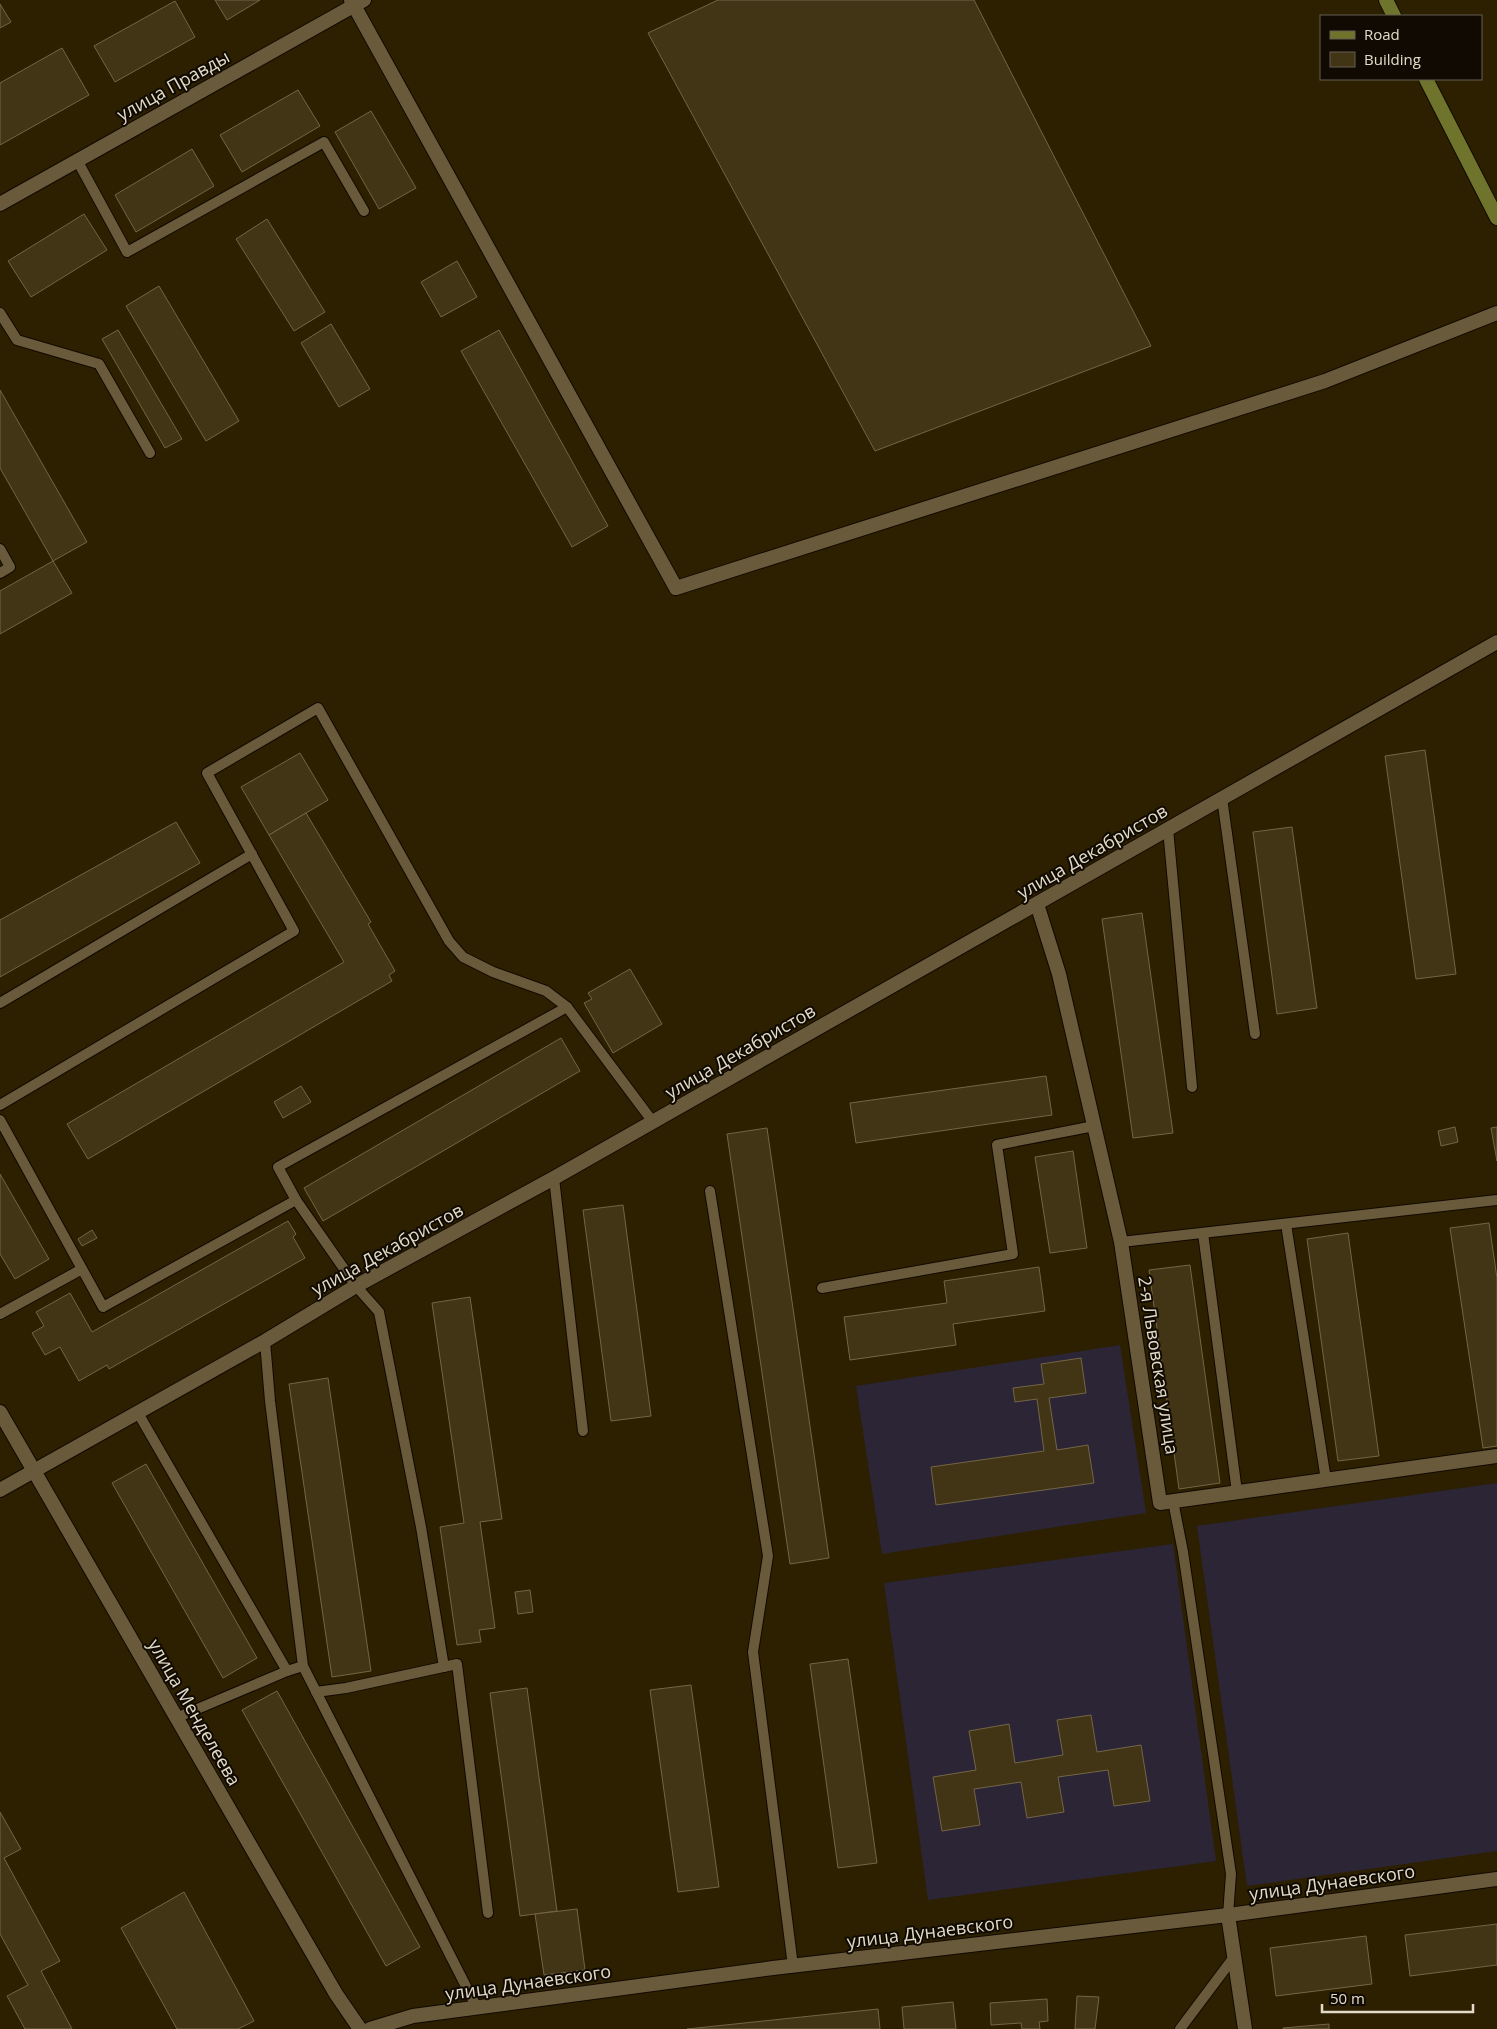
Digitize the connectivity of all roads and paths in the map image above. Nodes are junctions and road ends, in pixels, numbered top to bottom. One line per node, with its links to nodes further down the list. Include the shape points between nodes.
1 (1386, 0): 3 (main road)
2 (356, 2): 5 (street, улица Правды); 10 (street, via 676,588 1325,381)
3 (1394, 15)
4 (1427, 80): 8 (main road)
5 (77, 160): 6 (street, улица Правды); 7 (lane, via 127,252 324,142)
6 (0, 204)
7 (364, 211)
8 (1497, 218)
9 (0, 313): 11 (lane, via 16,340 99,364)
10 (1497, 313)
11 (150, 453)
12 (0, 549): 13 (lane, via 10,567)
13 (0, 573)
14 (1497, 642): 15 (street, улица Декабристов)
15 (1222, 798): 16 (street, улица Декабристов); 21 (lane)
16 (1168, 829): 18 (street, улица Декабристов); 22 (lane)
17 (252, 854): 19 (lane); 20 (lane, via 207,773 318,708 449,941 463,957 546,991); 23 (lane, via 294,932)
18 (1037, 904): 25 (street, улица Декабристов); 26 (street, 2-я Львовская улица, via 1059,974)
19 (0, 1003)
20 (567, 1007): 25 (lane); 29 (lane, via 278,1167)
21 (1255, 1034)
22 (1192, 1087)
23 (0, 1105)
24 (0, 1120): 35 (lane)
25 (653, 1122): 27 (street, улица Декабристов)
26 (1094, 1126): 34 (street, 2-я Львовская улица); 37 (lane, via 996,1145 1012,1254)
27 (554, 1178): 36 (street, улица Декабристов); 42 (lane)
28 (710, 1192): 58 (lane, via 768,1556 754,1652)
29 (296, 1200): 35 (lane, via 104,1307); 36 (lane)
30 (1496, 1200): 31 (lane); 32 (lane)
31 (1497, 1211)
32 (1286, 1224): 33 (lane); 45 (lane)
33 (1203, 1233): 34 (lane); 47 (lane)
34 (1121, 1242): 48 (street, 2-я Львовская улица, via 1160,1503)
35 (82, 1269): 38 (lane)
36 (356, 1286): 39 (street, улица Декабристов); 50 (lane, via 379,1312 421,1527)
37 (822, 1288)
38 (0, 1314)
39 (265, 1341): 41 (street, улица Декабристов); 49 (lane)
40 (0, 1412): 44 (street, улица Менделеева)
41 (138, 1412): 44 (street, улица Декабристов); 51 (lane)
42 (583, 1431)
43 (1497, 1456): 45 (street)
44 (34, 1472): 46 (street, улица Декабристов); 53 (street, улица Менделеева)
45 (1326, 1480): 47 (street)
46 (0, 1490)
47 (1238, 1492): 48 (street)
48 (1173, 1501): 56 (lane, via 1184,1552 1231,1874)
49 (303, 1666): 51 (lane); 52 (lane)
50 (444, 1667): 52 (lane); 55 (lane, via 457,1664)
51 (287, 1671): 53 (lane)
52 (316, 1692): 59 (lane)
53 (176, 1718): 60 (street, улица Менделеева, via 336,1994)
54 (1497, 1879): 56 (street, улица Дунаевского)
55 (488, 1913)
56 (1228, 1915): 57 (street); 58 (street, улица Дунаевского)
57 (1234, 1957): 62 (lane); 63 (street)
58 (793, 1966): 59 (street, улица Дунаевского)
59 (477, 2008): 61 (street, улица Дунаевского, via 413,2016)
60 (360, 2029)
61 (370, 2029)
62 (1180, 2029)
63 (1245, 2029)

